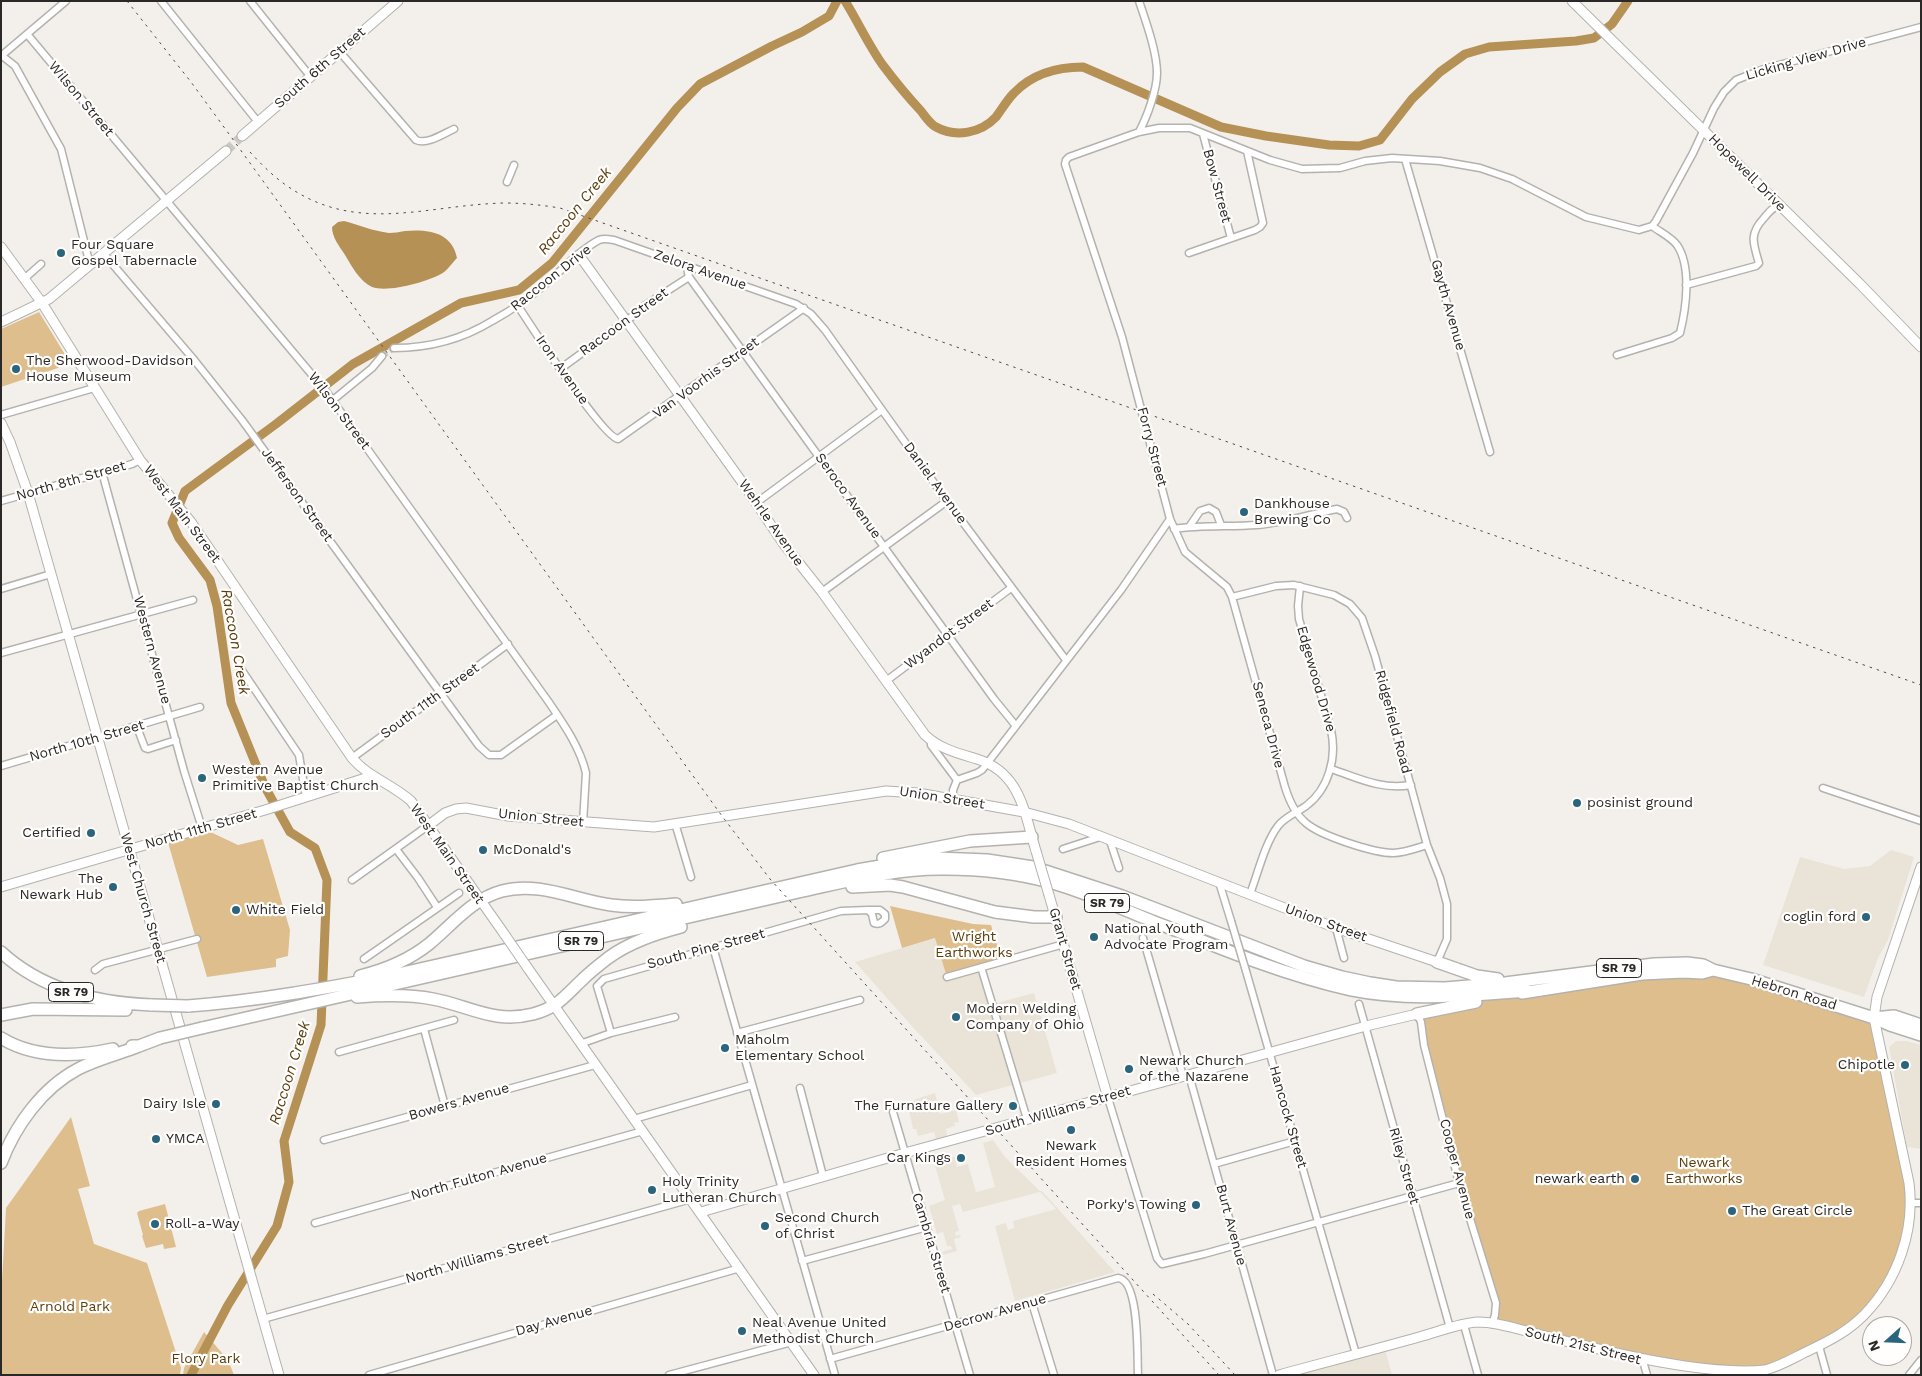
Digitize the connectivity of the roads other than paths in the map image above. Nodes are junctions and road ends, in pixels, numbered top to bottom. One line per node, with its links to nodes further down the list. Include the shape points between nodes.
1 (66, 1): 8 (street)
2 (161, 1): 12 (street)
3 (250, 1): 11 (street)
4 (398, 1): 9 (street, South 6th Street)
5 (1139, 1): 15 (street, via 1155,60 1156,80)
6 (1572, 1): 14 (street, Hopewell Drive)
7 (1921, 27): 14 (street, Licking View Drive, via 1745,75 1724,92)
8 (27, 34): 10 (street); 23 (street, Wilson Street)
9 (340, 51): 11 (street, South 6th Street); 13 (street, via 416,140 428,140)
10 (2, 56): 33 (street, via 15,66 61,149)
11 (310, 76): 12 (street, South 6th Street)
12 (258, 122): 17 (street, South 6th Street)
13 (454, 129)
14 (1703, 129): 24 (street, Hopewell Drive); 25 (street, Licking View Drive)
15 (1139, 132): 16 (street, via 1184,128); 65 (street, Forry Street, via 1069,157 1065,164 1122,337)
16 (1203, 134): 19 (street); 26 (street, Bow Street)
17 (242, 136)
18 (226, 151): 23 (street)
19 (1247, 151): 20 (street, via 1291,167 1315,170 1379,159); 26 (street, via 1263,223)
20 (1405, 159): 25 (street, via 1440,161 1489,170 1586,218 1633,230); 56 (street, Gayth Avenue)
21 (514, 165): 22 (street)
22 (507, 182)
23 (166, 201): 29 (street); 51 (street, Wilson Street)
24 (1780, 205): 37 (street, via 1774,207 1755,229 1753,240 1759,263 1756,266); 43 (street, Hopewell Drive)
25 (1652, 226): 37 (street, via 1672,240 1679,250 1684,261)
26 (1231, 238): 30 (street)
27 (595, 243): 31 (street, Raccoon Drive); 34 (street, Zelora Avenue, via 604,238 614,240)
28 (1, 247): 36 (street, West Main Street)
29 (103, 253): 33 (street); 85 (street, Jefferson Street, via 242,420)
30 (1189, 253)
31 (579, 255): 39 (street, Raccoon Drive); 42 (street, Wehrle Avenue)
32 (41, 264): 36 (street)
33 (90, 264): 38 (street)
34 (686, 264): 35 (street, Seroco Avenue); 40 (street, Zelora Avenue)
35 (689, 277): 42 (street, Raccoon Street, via 644,306); 45 (street, Seroco Avenue)
36 (24, 278): 38 (street, West Main Street)
37 (1686, 285): 46 (street, via 1685,314 1679,335)
38 (42, 303): 41 (street); 49 (street, West Main Street)
39 (518, 306): 44 (street, Raccoon Drive, via 457,339 424,347); 48 (street, Iron Avenue)
40 (804, 308): 45 (street, Van Voorhis Street); 52 (street, Daniel Avenue, via 825,330)
41 (1, 322)
42 (626, 322): 48 (street, Raccoon Street); 50 (street, Wehrle Avenue)
43 (1921, 347)
44 (394, 348)
45 (743, 351): 50 (street, Van Voorhis Street); 57 (street, Seroco Avenue)
46 (1617, 355)
47 (382, 356): 51 (street, via 366,373)
48 (560, 369): 55 (street, Iron Avenue)
49 (94, 388): 53 (street); 58 (street, West Main Street)
50 (679, 396): 55 (street, Van Voorhis Street, via 620,439 614,439); 63 (street, Wehrle Avenue)
51 (331, 397): 80 (street, Wilson Street)
52 (882, 410): 57 (street); 62 (street, Daniel Avenue)
53 (1, 415)
54 (1, 423): 60 (street, West Church Street)
55 (607, 432)
56 (1490, 452)
57 (820, 457): 63 (street); 69 (street, Seroco Avenue)
58 (140, 460): 59 (street, North 8th Street); 94 (street, West Main Street, via 191,522)
59 (102, 472): 60 (street, North 8th Street); 77 (street, Western Avenue)
60 (28, 493): 61 (street, North 8th Street); 70 (street, West Church Street)
61 (1, 501)
62 (947, 501): 69 (street); 72 (street, Daniel Avenue)
63 (756, 503): 74 (street, Wehrle Avenue)
64 (1348, 518): 66 (street, via 1338,509 1278,522)
65 (1170, 519): 68 (street, Seneca Drive); 82 (street, via 1121,590)
66 (1221, 525): 67 (street); 67 (street, via 1216,512 1209,508 1200,511)
67 (1189, 527): 68 (street)
68 (1174, 530): 75 (street, Seneca Drive, via 1185,552 1227,587)
69 (885, 546): 74 (street); 78 (street, Seroco Avenue)
70 (51, 574): 73 (street); 79 (street, West Church Street)
71 (1300, 586): 75 (street, Ridgefield Road, via 1276,586); 97 (street, Edgewood Drive, via 1300,619 1333,738); 100 (street, Ridgefield Road, via 1338,597 1362,618)
72 (1012, 588): 78 (street, Wyandot Street); 82 (street, Daniel Avenue)
73 (1, 589)
74 (822, 592): 84 (street, Wehrle Avenue)
75 (1232, 597): 104 (street, Seneca Drive, via 1285,787)
76 (193, 600): 77 (street)
77 (142, 614): 79 (street); 88 (street, Western Avenue)
78 (948, 634): 84 (street, Wyandot Street); 89 (street, Seroco Avenue)
79 (68, 635): 81 (street); 91 (street, West Church Street)
80 (508, 644): 85 (street, South 11th Street); 87 (street, Wilson Street)
81 (1, 653)
82 (1066, 660): 89 (street)
83 (241, 669): 102 (street, via 299,755)
84 (886, 681): 93 (street, Wehrle Avenue)
85 (440, 693): 87 (street, Jefferson Street, via 489,755 501,755); 94 (street, South 11th Street)
86 (200, 707): 88 (street, North 10th Street)
87 (557, 715): 107 (street, Wilson Street, via 586,772)
88 (169, 717): 90 (street, North 10th Street); 92 (street, Western Avenue)
89 (1016, 726): 95 (street)
90 (137, 727): 91 (street, North 10th Street); 92 (street, via 148,749)
91 (98, 738): 96 (street, North 10th Street); 115 (street, West Church Street)
92 (176, 740): 110 (street, Western Avenue)
93 (931, 740): 95 (street, Wehrle Avenue, via 946,750); 99 (street, via 931,745)
94 (352, 758): 98 (street, West Main Street)
95 (987, 763): 99 (street, via 979,772); 105 (street, Wehrle Avenue, via 1009,779)
96 (1, 766)
97 (1331, 769): 100 (street, via 1381,786); 104 (street, Edgewood Drive, via 1316,796)
98 (372, 776): 102 (street, North 11th Street); 109 (street, West Main Street, via 404,795)
99 (956, 780): 103 (street)
100 (1411, 785): 114 (street, Ridgefield Road)
101 (1824, 788): 106 (street)
102 (306, 797): 110 (street, North 11th Street)
103 (953, 800): 105 (street, Union Street); 108 (street, Union Street, via 906,791 886,791)
104 (1296, 811): 114 (street, Seneca Drive, via 1314,828 1371,850 1398,853); 127 (street, Edgewood Drive, via 1282,821 1274,833)
105 (1024, 812): 111 (street, Grant Street); 112 (street, Union Street, via 1069,824)
106 (1921, 821)
107 (583, 823): 108 (street, Union Street, via 641,827); 109 (street, Union Street, via 508,816 466,808 451,810)
108 (675, 823): 121 (street)
109 (429, 825): 116 (street); 128 (street, West Main Street)
110 (202, 828): 115 (street, North 11th Street)
111 (1032, 837): 120 (highway, via 988,838 953,844 846,866); 133 (street, Grant Street, bridge)
112 (1100, 837): 113 (street, Union Street); 117 (street)
113 (1110, 841): 119 (street); 123 (street, Union Street)
114 (1428, 845): 143 (street, Ridgefield Road, via 1447,904 1447,939)
115 (129, 849): 124 (street, North 11th Street); 139 (street, West Church Street)
116 (396, 849): 122 (street); 130 (street)
117 (1063, 849)
118 (1921, 867): 156 (street, via 1877,997)
119 (1119, 868)
120 (838, 874): 129 (highway, SR 79); 147 (highway, SR 79, via 937,858 1010,862 1082,882 1342,977 1396,987)
121 (691, 877)
122 (352, 880)
123 (1219, 882): 127 (street, Union Street); 168 (street, Hancock Street, bridge)
124 (1, 886)
125 (803, 891): 132 (highway, SR 79); 133 (highway, via 890,886 920,890 995,912); 147 (highway, SR 79, via 885,875 942,869 1008,874 1062,886 1280,969 1352,990 1432,997)
126 (459, 893): 130 (street)
127 (1250, 894): 134 (street, Union Street)
128 (480, 900): 129 (highway, via 503,890 534,888 625,907 701,900); 148 (highway, via 415,954 362,975); 152 (street, West Main Street, bridge)
129 (709, 903): 148 (highway, SR 79)
130 (437, 907): 142 (street)
131 (868, 910): 138 (street, South Pine Street, via 841,911)
132 (718, 911): 148 (highway, SR 79); 152 (highway, via 703,921 622,948)
133 (1056, 917): 137 (street, Grant Street)
134 (1336, 928): 141 (street); 143 (street, Union Street)
135 (1142, 938): 170 (street, Burt Avenue)
136 (197, 939): 139 (street)
137 (1064, 944): 144 (street); 173 (street, Grant Street)
138 (713, 947): 161 (street, South Pine Street, via 599,982 598,991); 162 (street)
139 (158, 948): 145 (street, via 103,964); 198 (street, West Church Street)
140 (1, 952): 151 (highway, SR 79, via 40,980 66,990)
141 (1344, 958)
142 (364, 959)
143 (1437, 962): 147 (highway, via 1485,977)
144 (981, 967): 146 (street); 177 (street)
145 (95, 970)
146 (947, 977)
147 (1526, 985): 153 (highway, via 1502,998); 156 (highway, Hebron Road / SR 79, via 1642,974 1702,974 1713,970)
148 (340, 990): 151 (highway, SR 79, bridge, via 314,985 287,995 246,1001); 152 (highway, via 425,997 481,1014 504,1017 527,1015); 166 (highway, bridge, via 323,1000 160,1038)
149 (860, 1000): 162 (street)
150 (1359, 1004): 159 (street, Riley Street)
151 (152, 1007): 154 (highway, via 33,1009)
152 (553, 1007): 165 (street, West Main Street)
153 (1416, 1014): 159 (street, South Williams Street); 185 (street, Cooper Avenue, via 1421,1022 1426,1054)
154 (1, 1015)
155 (675, 1017): 161 (street)
156 (1874, 1018): 158 (highway, Hebron Road / SR 79, via 1894,1016); 163 (highway, Hebron Road / SR 79); 189 (street, South 21st Street)
157 (454, 1020): 160 (street)
158 (1921, 1025)
159 (1366, 1026): 168 (street, South Williams Street); 187 (street, Riley Street)
160 (424, 1029): 167 (street); 174 (street)
161 (611, 1033): 165 (street)
162 (737, 1033): 171 (street)
163 (1921, 1035)
164 (5, 1040): 166 (highway, via 26,1049 65,1055)
165 (580, 1044): 169 (street, West Main Street)
166 (139, 1046): 182 (highway, via 104,1058 60,1081 23,1120)
167 (340, 1052)
168 (1269, 1053): 170 (street, South Williams Street); 180 (street, Hancock Street)
169 (595, 1064): 174 (street, Bowers Avenue); 176 (street, West Main Street)
170 (1186, 1076): 173 (street, South Williams Street); 183 (street, Burt Avenue)
171 (752, 1085): 176 (street); 186 (street)
172 (800, 1088): 184 (street)
173 (1108, 1098): 177 (street, South Williams Street); 194 (street, Grant Street, via 1157,1258 1162,1264)
174 (446, 1106): 179 (street, Bowers Avenue)
175 (893, 1112): 181 (street, Cambria Street)
176 (634, 1119): 178 (street, West Main Street)
177 (1027, 1120): 181 (street, South Williams Street)
178 (643, 1131): 188 (street, West Main Street); 192 (street, North Fulton Avenue)
179 (324, 1140)
180 (1295, 1141): 183 (street); 191 (street, Hancock Street)
181 (905, 1153): 184 (street, South Williams Street); 193 (street, Cambria Street)
182 (1, 1163)
183 (1214, 1164): 194 (street, Burt Avenue)
184 (824, 1176): 186 (street, South Williams Street)
185 (1460, 1183): 187 (street); 200 (street, Cooper Avenue, via 1496,1302)
186 (782, 1188): 190 (street, South Williams Street); 195 (street)
187 (1413, 1197): 191 (street); 202 (street, Riley Street)
188 (692, 1199): 190 (street, West Main Street); 198 (street, North Williams Street)
189 (1916, 1203): 204 (street, South 21st Street, via 1899,1262 1887,1286 1850,1328)
190 (701, 1212): 196 (street, West Main Street)
191 (1319, 1221): 194 (street); 205 (street, Hancock Street)
192 (315, 1223)
193 (927, 1227): 195 (street); 199 (street, Cambria Street)
194 (1236, 1245): 218 (street, Burt Avenue)
195 (802, 1261): 206 (street)
196 (740, 1268): 203 (street, West Main Street); 211 (street, Day Avenue)
197 (1032, 1303): 199 (street, Decrow Avenue); 216 (street); 217 (street, Decrow Avenue, via 1122,1279 1131,1292 1135,1314)
198 (263, 1319): 210 (street, West Church Street)
199 (956, 1324): 206 (street, Decrow Avenue); 215 (street, Cambria Street)
200 (1492, 1324): 201 (street, South 21st Street); 208 (street, South 21st Street)
201 (1464, 1325): 202 (street, South 21st Street); 220 (street)
202 (1450, 1328): 205 (street, South 21st Street)
203 (792, 1342): 212 (street); 213 (street, West Main Street)
204 (1819, 1346): 209 (street, South 21st Street, via 1778,1366); 222 (street)
205 (1356, 1354): 219 (street, South 21st Street)
206 (830, 1359): 214 (street)
207 (1921, 1360): 223 (street)
208 (1644, 1361): 209 (street, South 21st Street); 221 (street)
209 (1736, 1374)
210 (279, 1375)
211 (369, 1375)
212 (669, 1375)
213 (814, 1375)
214 (834, 1375)
215 (970, 1375)
216 (1054, 1375)
217 (1138, 1375)
218 (1273, 1375)
219 (1280, 1375)
220 (1478, 1375)
221 (1647, 1375)
222 (1827, 1375)
223 (1909, 1375)

